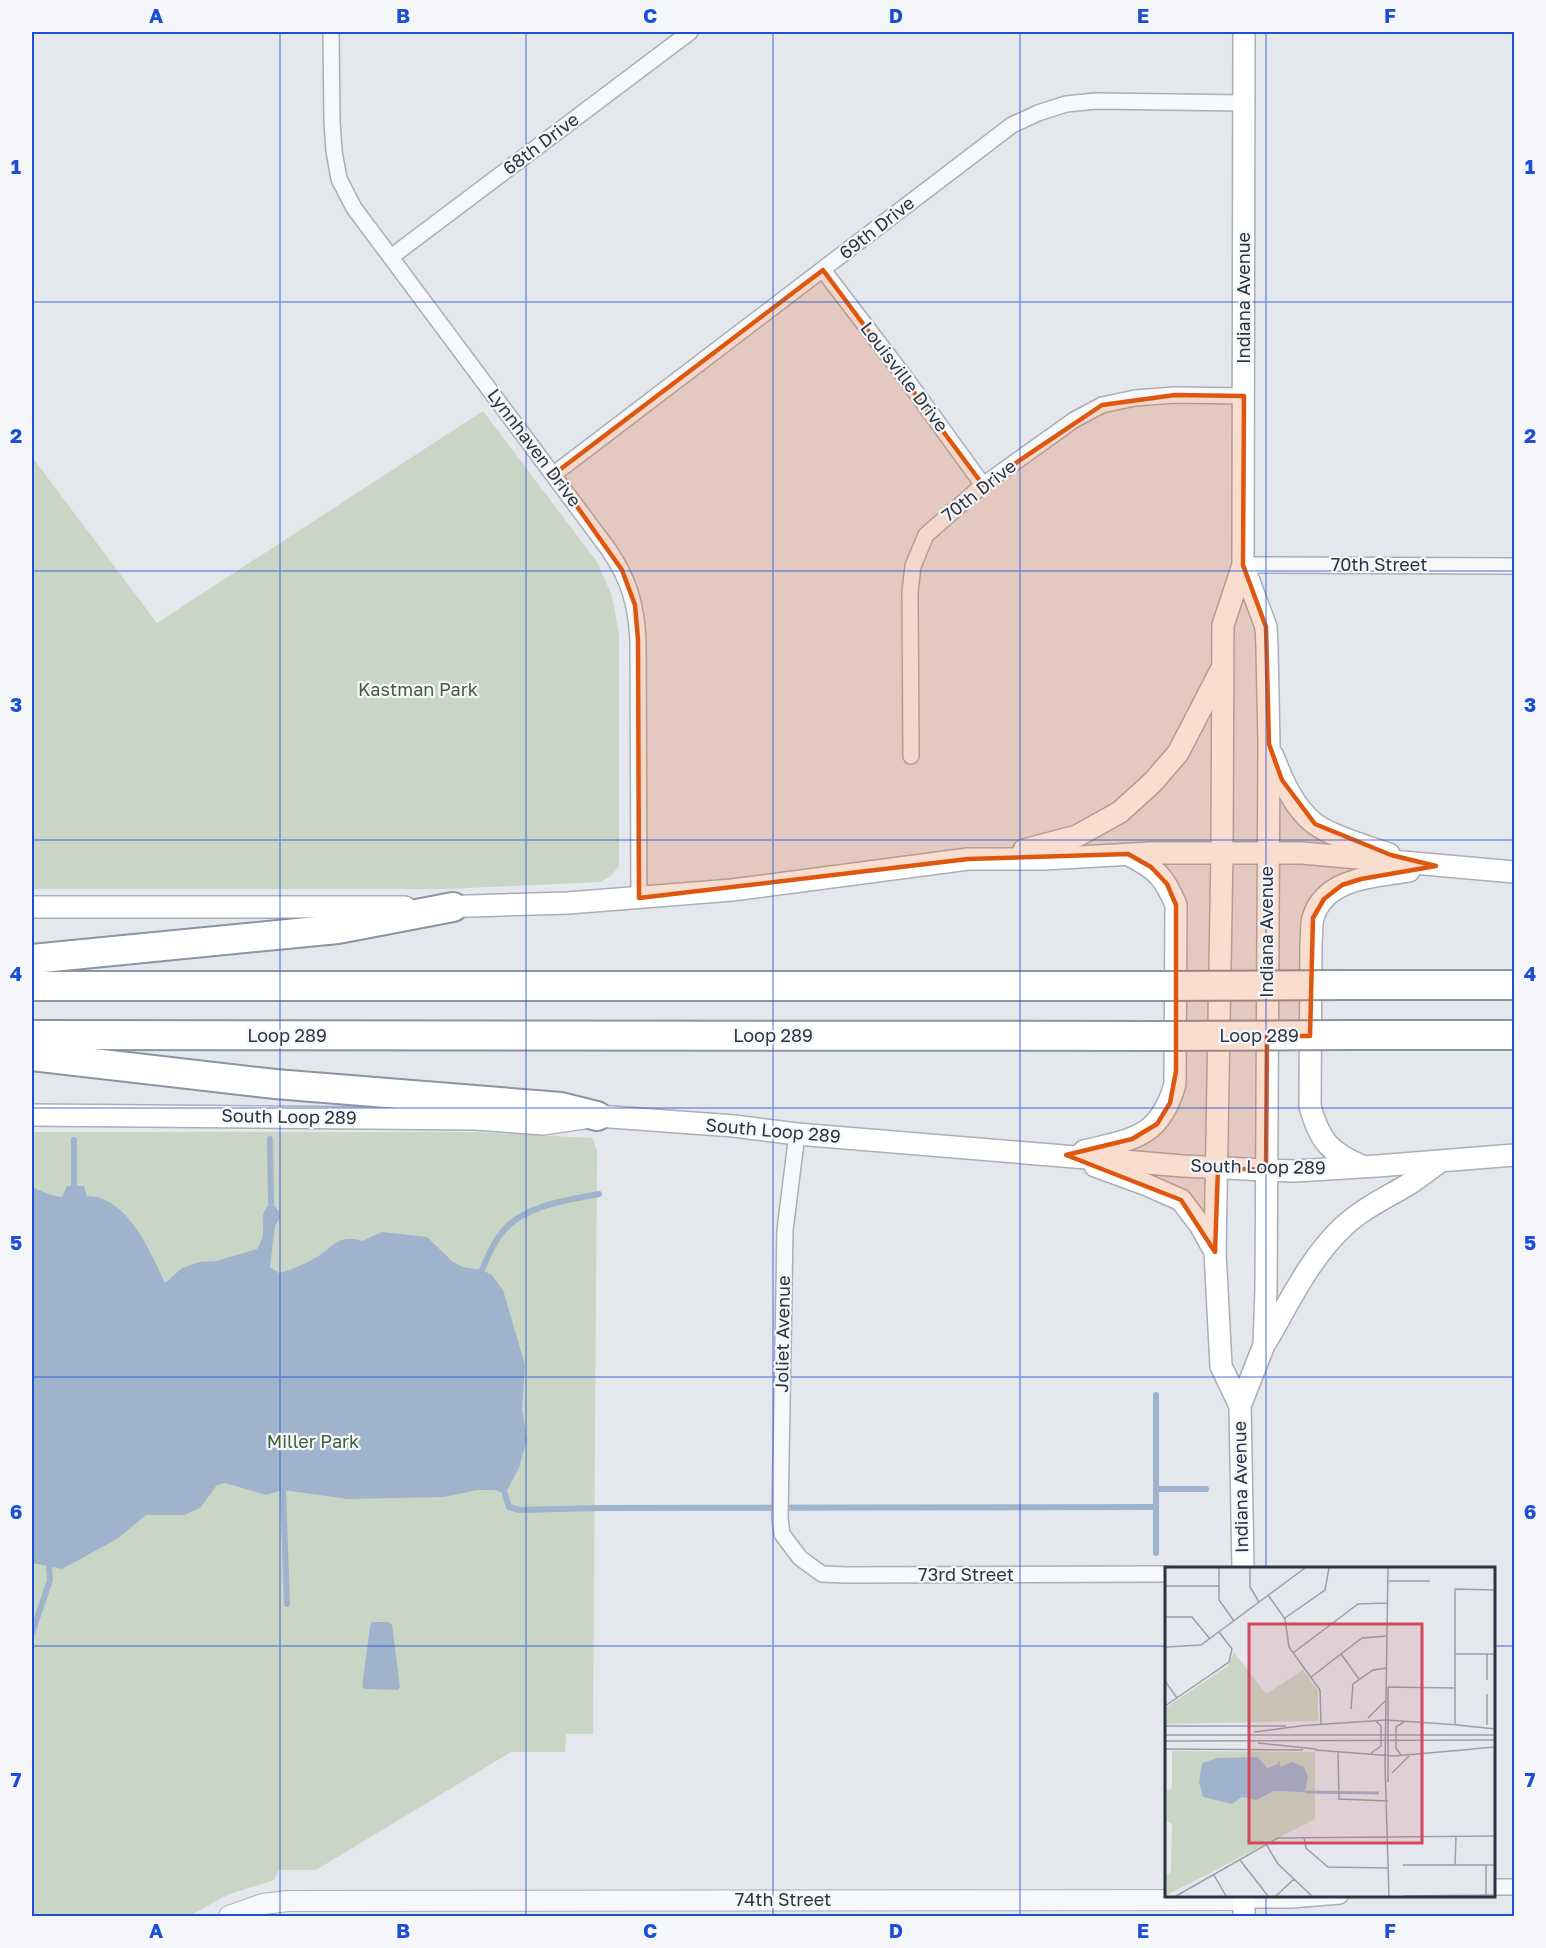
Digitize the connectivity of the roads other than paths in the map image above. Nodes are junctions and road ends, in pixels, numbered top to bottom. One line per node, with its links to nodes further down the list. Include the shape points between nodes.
1 (331, 32): 5 (street, Lynnhaven Drive, via 332,122 339,179 354,208)
2 (690, 32): 5 (street, 68th Drive)
3 (1244, 32): 4 (main road, Indiana Avenue)
4 (1244, 103): 6 (street, 69th Drive, via 1096,101 1066,104 1038,113 1012,125); 7 (main road, Indiana Avenue)
5 (391, 257): 8 (street, Lynnhaven Drive)
6 (823, 270): 8 (street, 69th Drive); 9 (street, Louisville Drive)
7 (1244, 396): 9 (street, 70th Drive, via 1175,395 1102,405 1074,420); 10 (main road, Indiana Avenue)
8 (554, 474): 21 (street, Lynnhaven Drive, via 622,570 634,605 638,640)
9 (983, 485): 14 (street, 70th Drive, via 926,535 913,566)
10 (1244, 565): 11 (street, 70th Street); 12 (main road, Indiana Avenue, via 1223,625); 13 (main road, Indiana Avenue, via 1266,627)
11 (1515, 566)
12 (1223, 667): 15 (main road, Indiana Avenue); 18 (main road, via 1178,753 1120,812 1077,836)
13 (1269, 744): 16 (main road, Indiana Avenue); 19 (main road, via 1282,780 1315,824 1390,855)
14 (911, 756)
15 (1222, 852): 16 (main road); 17 (main road); 37 (main road, Indiana Avenue)
16 (1268, 852): 19 (main road); 38 (main road, Indiana Avenue)
17 (1128, 854): 18 (main road); 33 (main road, via 1159,875 1176,905 1175,1084 1170,1103 1157,1124 1132,1139)
18 (968, 860): 21 (main road)
19 (1436, 866): 20 (main road); 36 (main road, via 1342,885 1324,899 1313,918 1310,1106 1330,1148)
20 (1515, 872)
21 (639, 898): 23 (main road)
22 (32, 907): 23 (main road)
23 (453, 907): 24 (highway, via 339,928)
24 (32, 959)
25 (1515, 985): 26 (highway, bridge)
26 (32, 986)
27 (32, 1035): 28 (highway, Loop 289, bridge)
28 (1515, 1035)
29 (32, 1056): 31 (highway, via 286,1085 561,1107)
30 (32, 1114): 31 (main road, South Loop 289, via 476,1119 543,1124)
31 (597, 1116): 32 (main road, South Loop 289)
32 (797, 1134): 33 (main road, South Loop 289); 42 (street, Joliet Avenue, via 785,1230)
33 (1066, 1155): 37 (main road, South Loop 289); 39 (main road, via 1181,1200)
34 (1515, 1155): 35 (main road, South Loop 289)
35 (1439, 1162): 36 (main road, South Loop 289); 40 (main road, via 1373,1203 1343,1227 1303,1278)
36 (1365, 1167): 38 (main road, South Loop 289)
37 (1218, 1168): 38 (main road, South Loop 289); 39 (main road, Indiana Avenue)
38 (1266, 1170): 40 (main road, Indiana Avenue)
39 (1215, 1252): 41 (main road, Indiana Avenue, via 1221,1366)
40 (1264, 1345): 41 (main road, Indiana Avenue)
41 (1240, 1406): 43 (main road, Indiana Avenue)
42 (782, 1534): 44 (street, 73rd Street, via 800,1558 822,1574)
43 (1243, 1567)
44 (1165, 1574)
45 (1495, 1887): 46 (street)
46 (1515, 1887)
47 (1328, 1897): 48 (street, 74th Street)
48 (1244, 1904): 49 (street, 74th Street)
49 (489, 1908): 50 (street, 74th Street, via 288,1901 263,1904)
50 (229, 1917)

